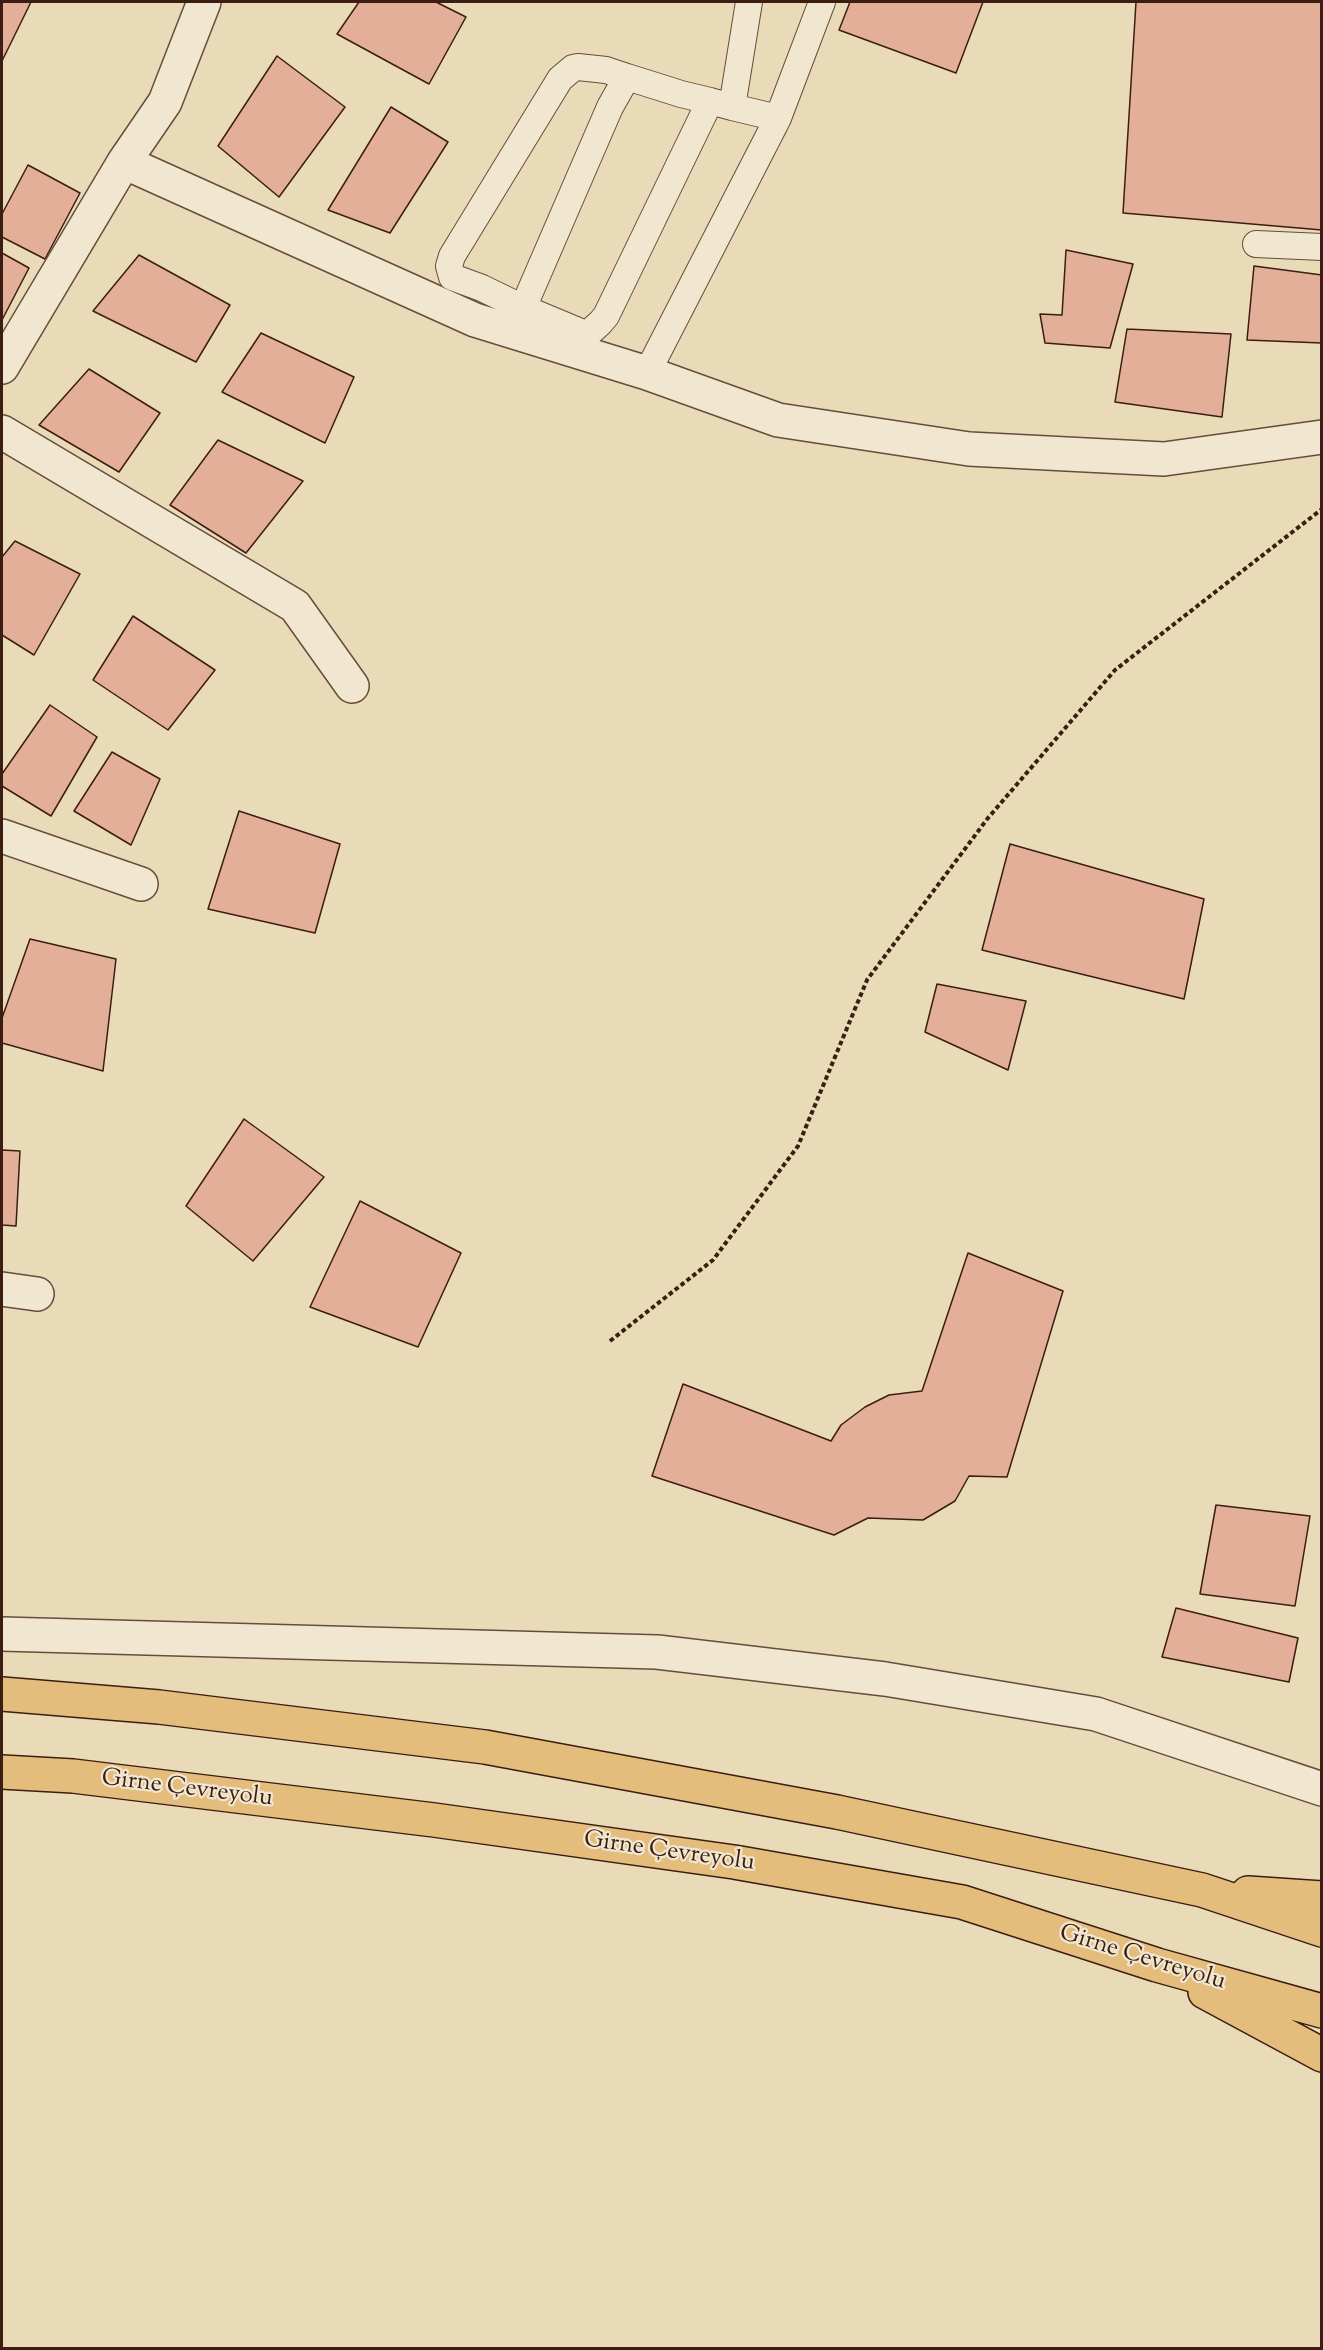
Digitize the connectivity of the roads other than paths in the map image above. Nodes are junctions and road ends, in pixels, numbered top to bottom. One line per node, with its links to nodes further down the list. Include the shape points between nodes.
1 (204, 2): 7 (street, via 165,102)
2 (749, 2): 5 (lane)
3 (822, 2): 6 (lane)
4 (627, 77): 5 (lane); 10 (lane, via 610,107); 10 (lane, via 578,67 560,79 452,256 452,277)
5 (721, 104): 6 (lane); 10 (lane, via 600,323 583,333)
6 (778, 118): 12 (lane)
7 (124, 162): 11 (street); 12 (street, via 475,320)
8 (1256, 243): 9 (lane)
9 (1322, 247)
10 (523, 308)
11 (2, 367)
12 (647, 374): 14 (street, via 778,420 969,449 1164,459)
13 (2, 432): 15 (street, via 296,606)
14 (1322, 437)
15 (352, 686)
16 (2, 836): 17 (street)
17 (141, 884)
18 (2, 1289): 19 (street)
19 (37, 1293)
20 (2, 1634): 23 (street, via 657,1652 737,1661 885,1679 1096,1714)
21 (2, 1694): 24 (highway, via 159,1707 485,1747 837,1812)
22 (2, 1772): 27 (highway, Girne Çevreyolu, via 73,1776 434,1820 734,1862 962,1902)
23 (1322, 1789)
24 (1202, 1890): 25 (highway); 26 (highway)
25 (1322, 1898)
26 (1322, 1930)
27 (1156, 1965): 28 (highway, Girne Çevreyolu); 29 (highway)
28 (1322, 2011)
29 (1322, 2055)

